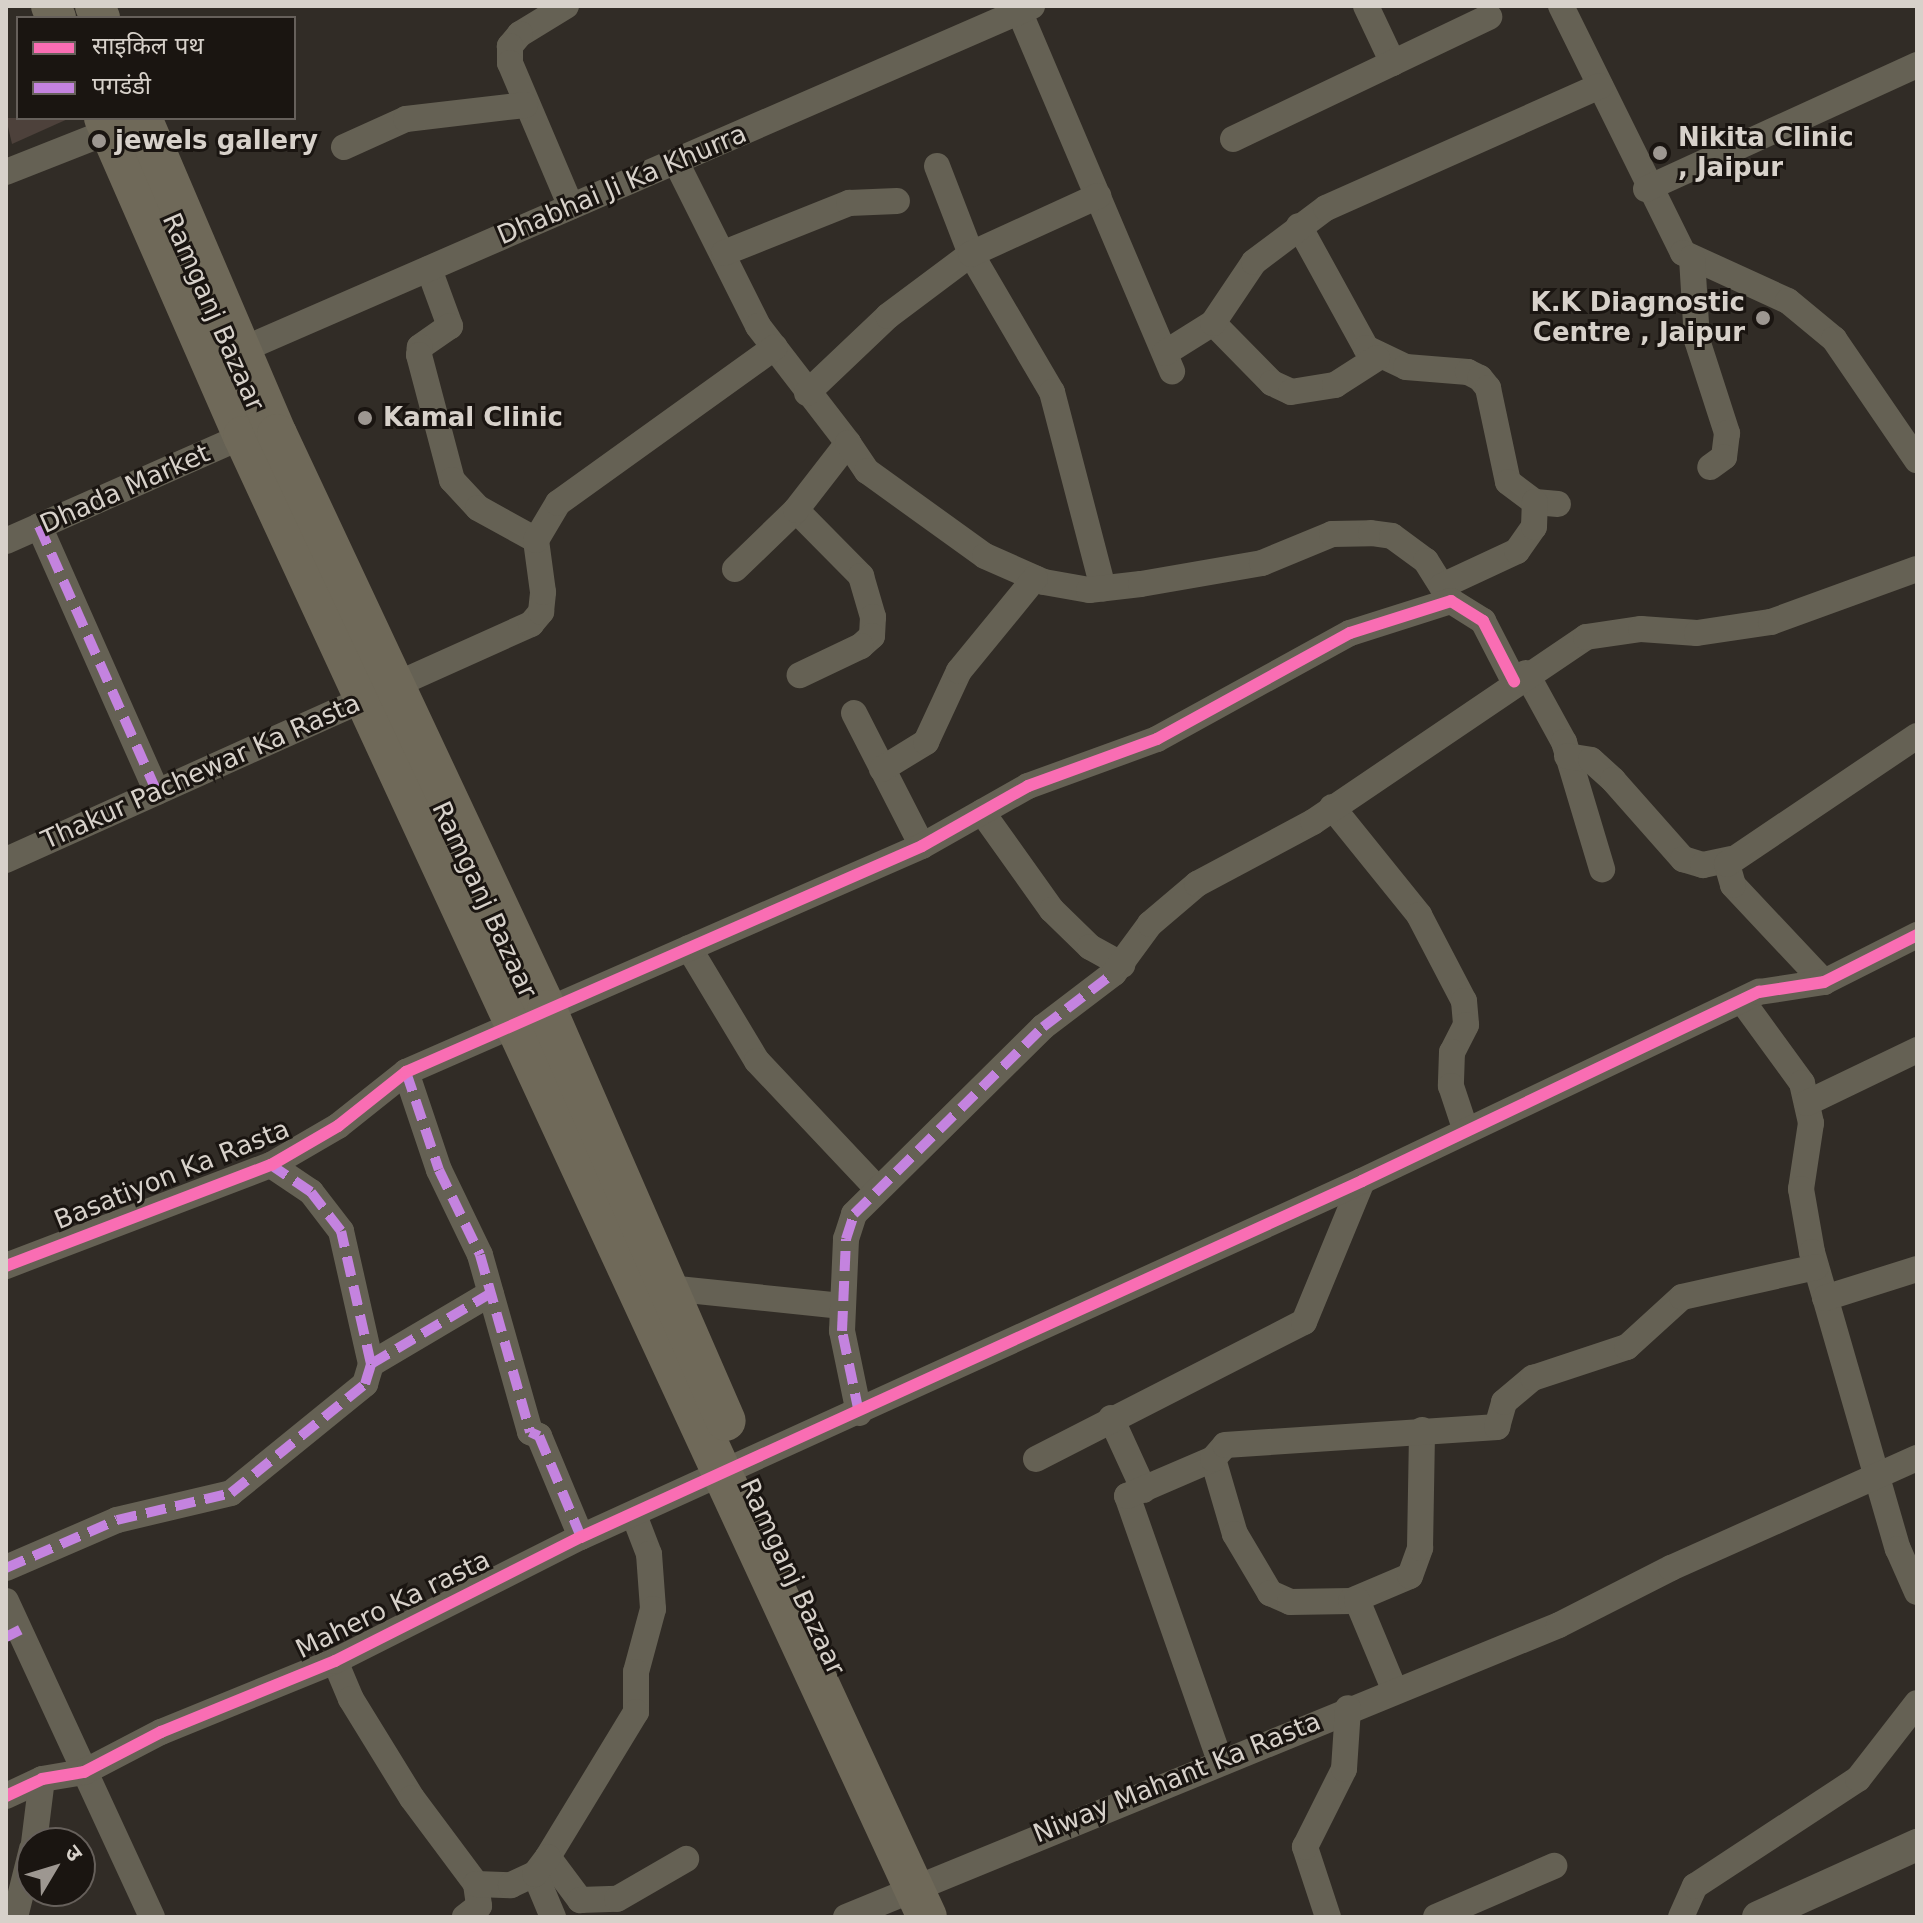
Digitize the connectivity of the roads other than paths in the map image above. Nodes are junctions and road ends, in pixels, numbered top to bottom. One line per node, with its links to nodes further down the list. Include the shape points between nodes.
1 (566, 6): 9 (street, via 510,46)
2 (1366, 6): 6 (street)
3 (1561, 6): 8 (street)
4 (1022, 8): 13 (street, Dhabhai Ji Ka Khurra); 17 (street)
5 (1489, 17): 6 (street)
6 (1393, 63): 11 (street)
7 (1917, 65): 16 (street)
8 (1600, 86): 16 (street); 20 (street, via 1326,208)
9 (525, 105): 12 (street, via 406,119); 19 (street)
10 (119, 122): 15 (street); 27 (main road, Ramganj Bazaar)
11 (1233, 139)
12 (344, 147)
13 (676, 162): 19 (street, Dhabhai Ji Ka Khurra); 21 (street)
14 (937, 166): 22 (street)
15 (6, 172)
16 (1646, 189): 23 (street)
17 (1098, 196): 22 (street); 25 (street, via 1169,362)
18 (897, 201): 21 (street, via 849,203)
19 (571, 207): 24 (street, Dhabhai Ji Ka Khurra)
20 (1299, 226): 25 (street, via 1254,262); 28 (street, via 1357,335)
21 (724, 253): 26 (street, via 744,300)
22 (971, 254): 29 (street, via 888,316); 41 (street, via 1052,392)
23 (1692, 258): 32 (street, via 1788,301 1834,339); 33 (street, via 1697,340 1727,433 1724,457)
24 (429, 269): 27 (street, Dhabhai Ji Ka Khurra); 36 (street, via 450,326 420,347 419,355 452,480 478,508)
25 (1213, 323): 28 (street, via 1272,383 1291,392 1335,385)
26 (775, 347): 29 (street); 36 (street, via 558,503)
27 (226, 357): 30 (main road, Ramganj Bazaar); 45 (main road, Ramganj Bazaar)
28 (1377, 358): 42 (street, Basatiyon Ka Rasta, via 1480,378 1488,388 1508,482 1546,503 1517,551)
29 (807, 393): 31 (street)
30 (243, 436): 35 (street, Dhada Market); 45 (main road, Ramganj Bazaar)
31 (848, 443): 34 (street); 40 (street, via 867,471 985,556)
32 (1917, 460)
33 (1710, 467)
34 (796, 510): 38 (street); 43 (street, via 849,559 873,617 872,636 861,646)
35 (39, 526): 37 (street, Dhada Market); 50 (street)
36 (536, 540): 45 (street, Thakur Pachewar Ka Rasta, via 543,592 541,612 531,624)
37 (6, 541)
38 (735, 569)
39 (1917, 569): 44 (street, via 1771,622 1697,633 1641,629 1586,637)
40 (1035, 578): 41 (street); 49 (street, via 959,671 926,742)
41 (1103, 588): 42 (street, via 1262,563 1332,534 1371,533 1392,536 1426,561)
42 (1447, 593): 44 (street, via 1483,621); 52 (street, Basatiyon Ka Rasta, via 1350,633 1157,739 1028,786)
43 (800, 675)
44 (1520, 677): 48 (street); 51 (street)
45 (381, 691): 50 (street, Thakur Pachewar Ka Rasta); 62 (main road, Ramganj Bazaar)
46 (854, 713): 49 (street)
47 (1917, 736): 54 (street)
48 (1567, 756): 54 (street, via 1591,760 1683,859 1703,865); 56 (street)
49 (882, 769): 53 (street)
50 (157, 792): 55 (street, Thakur Pachewar Ka Rasta)
51 (1332, 807): 59 (street, via 1241,866 1197,884 1150,924); 66 (street, via 1419,915 1464,1001 1466,1025 1452,1052 1451,1086)
52 (982, 812): 53 (street, Basatiyon Ka Rasta); 59 (street, via 1052,910 1090,947)
53 (922, 846): 58 (street, Basatiyon Ka Rasta)
54 (1731, 859): 60 (street, via 1733,885)
55 (6, 860)
56 (1602, 869)
57 (1917, 935): 60 (street, Mahero Ka rasta)
58 (689, 948): 62 (street, Basatiyon Ka Rasta); 69 (street, via 757,1061)
59 (1122, 965): 69 (street, via 1043,1027)
60 (1824, 982): 61 (street, Mahero Ka rasta, via 1759,992)
61 (1743, 1002): 65 (street, via 1786,1056); 66 (street, Mahero Ka rasta)
62 (532, 1017): 64 (street, Basatiyon Ka Rasta); 73 (main road, Ramganj Bazaar); 84 (main road, Ramganj Bazaar)
63 (1917, 1050): 65 (street)
64 (406, 1072): 67 (street, Basatiyon Ka Rasta, via 338,1126); 74 (street)
65 (1807, 1103): 71 (street, via 1811,1123 1801,1189)
66 (1466, 1131): 68 (street, Mahero Ka rasta)
67 (271, 1165): 70 (street, Basatiyon Ka Rasta); 77 (street, via 311,1192 341,1231)
68 (1362, 1181): 78 (street, Mahero Ka rasta); 79 (street, via 1304,1322)
69 (875, 1186): 76 (street, via 854,1214 846,1239)
70 (6, 1266)
71 (1816, 1267): 75 (street); 80 (street, via 1682,1297 1627,1347 1533,1378 1504,1402 1497,1427)
72 (1917, 1269): 75 (street)
73 (668, 1288): 76 (street); 84 (main road, Ramganj Bazaar)
74 (491, 1293): 77 (street); 88 (street, via 530,1432 539,1436)
75 (1825, 1298): 85 (street)
76 (842, 1306): 78 (street)
77 (371, 1364): 89 (street, via 365,1384 231,1493 117,1520)
78 (859, 1413): 84 (street, Mahero Ka rasta)
79 (1111, 1418): 82 (street); 86 (street)
80 (1422, 1430): 83 (street, via 1266,1438 1225,1445); 91 (street, via 1420,1548 1410,1576)
81 (1917, 1458): 85 (street, Niway Mahant Ka Rasta)
82 (1036, 1459)
83 (1213, 1459): 86 (street); 91 (street, via 1235,1534 1270,1593 1290,1602)
84 (733, 1470): 87 (street, Mahero Ka rasta); 107 (main road, Ramganj Bazaar)
85 (1879, 1478): 90 (street); 95 (street, Niway Mahant Ka Rasta, via 1511,1644)
86 (1144, 1490): 98 (street, via 1127,1496)
87 (634, 1515): 88 (street, Mahero Ka rasta); 105 (street, via 649,1554 653,1609 636,1672 636,1712)
88 (581, 1537): 94 (street, Mahero Ka rasta)
89 (6, 1568)
90 (1917, 1592)
91 (1357, 1600): 95 (street)
92 (6, 1601): 93 (street)
93 (13, 1634): 99 (street)
94 (335, 1661): 99 (street, Mahero Ka rasta, via 161,1732); 108 (street)
95 (1394, 1689): 97 (street, Niway Mahant Ka Rasta)
96 (1917, 1703): 115 (street, via 1858,1779 1695,1886)
97 (1348, 1708): 98 (street, Niway Mahant Ka Rasta); 113 (street, via 1344,1769 1305,1847)
98 (1220, 1761): 107 (street, Niway Mahant Ka Rasta)
99 (84, 1772): 100 (street, Mahero Ka rasta); 109 (street)
100 (42, 1779): 101 (street, Mahero Ka rasta); 102 (street)
101 (6, 1796)
102 (36, 1827)
103 (1917, 1845): 116 (street)
104 (686, 1859): 105 (street, via 617,1899 580,1900)
105 (541, 1865): 108 (street); 110 (street)
106 (1554, 1866): 114 (street)
107 (925, 1893): 111 (street, Niway Mahant Ka Rasta); 112 (main road, Ramganj Bazaar)
108 (479, 1906)
109 (152, 1917)
110 (553, 1917)
111 (846, 1917)
112 (955, 1917)
113 (1328, 1917)
114 (1436, 1917)
115 (1681, 1917)
116 (1758, 1917)

